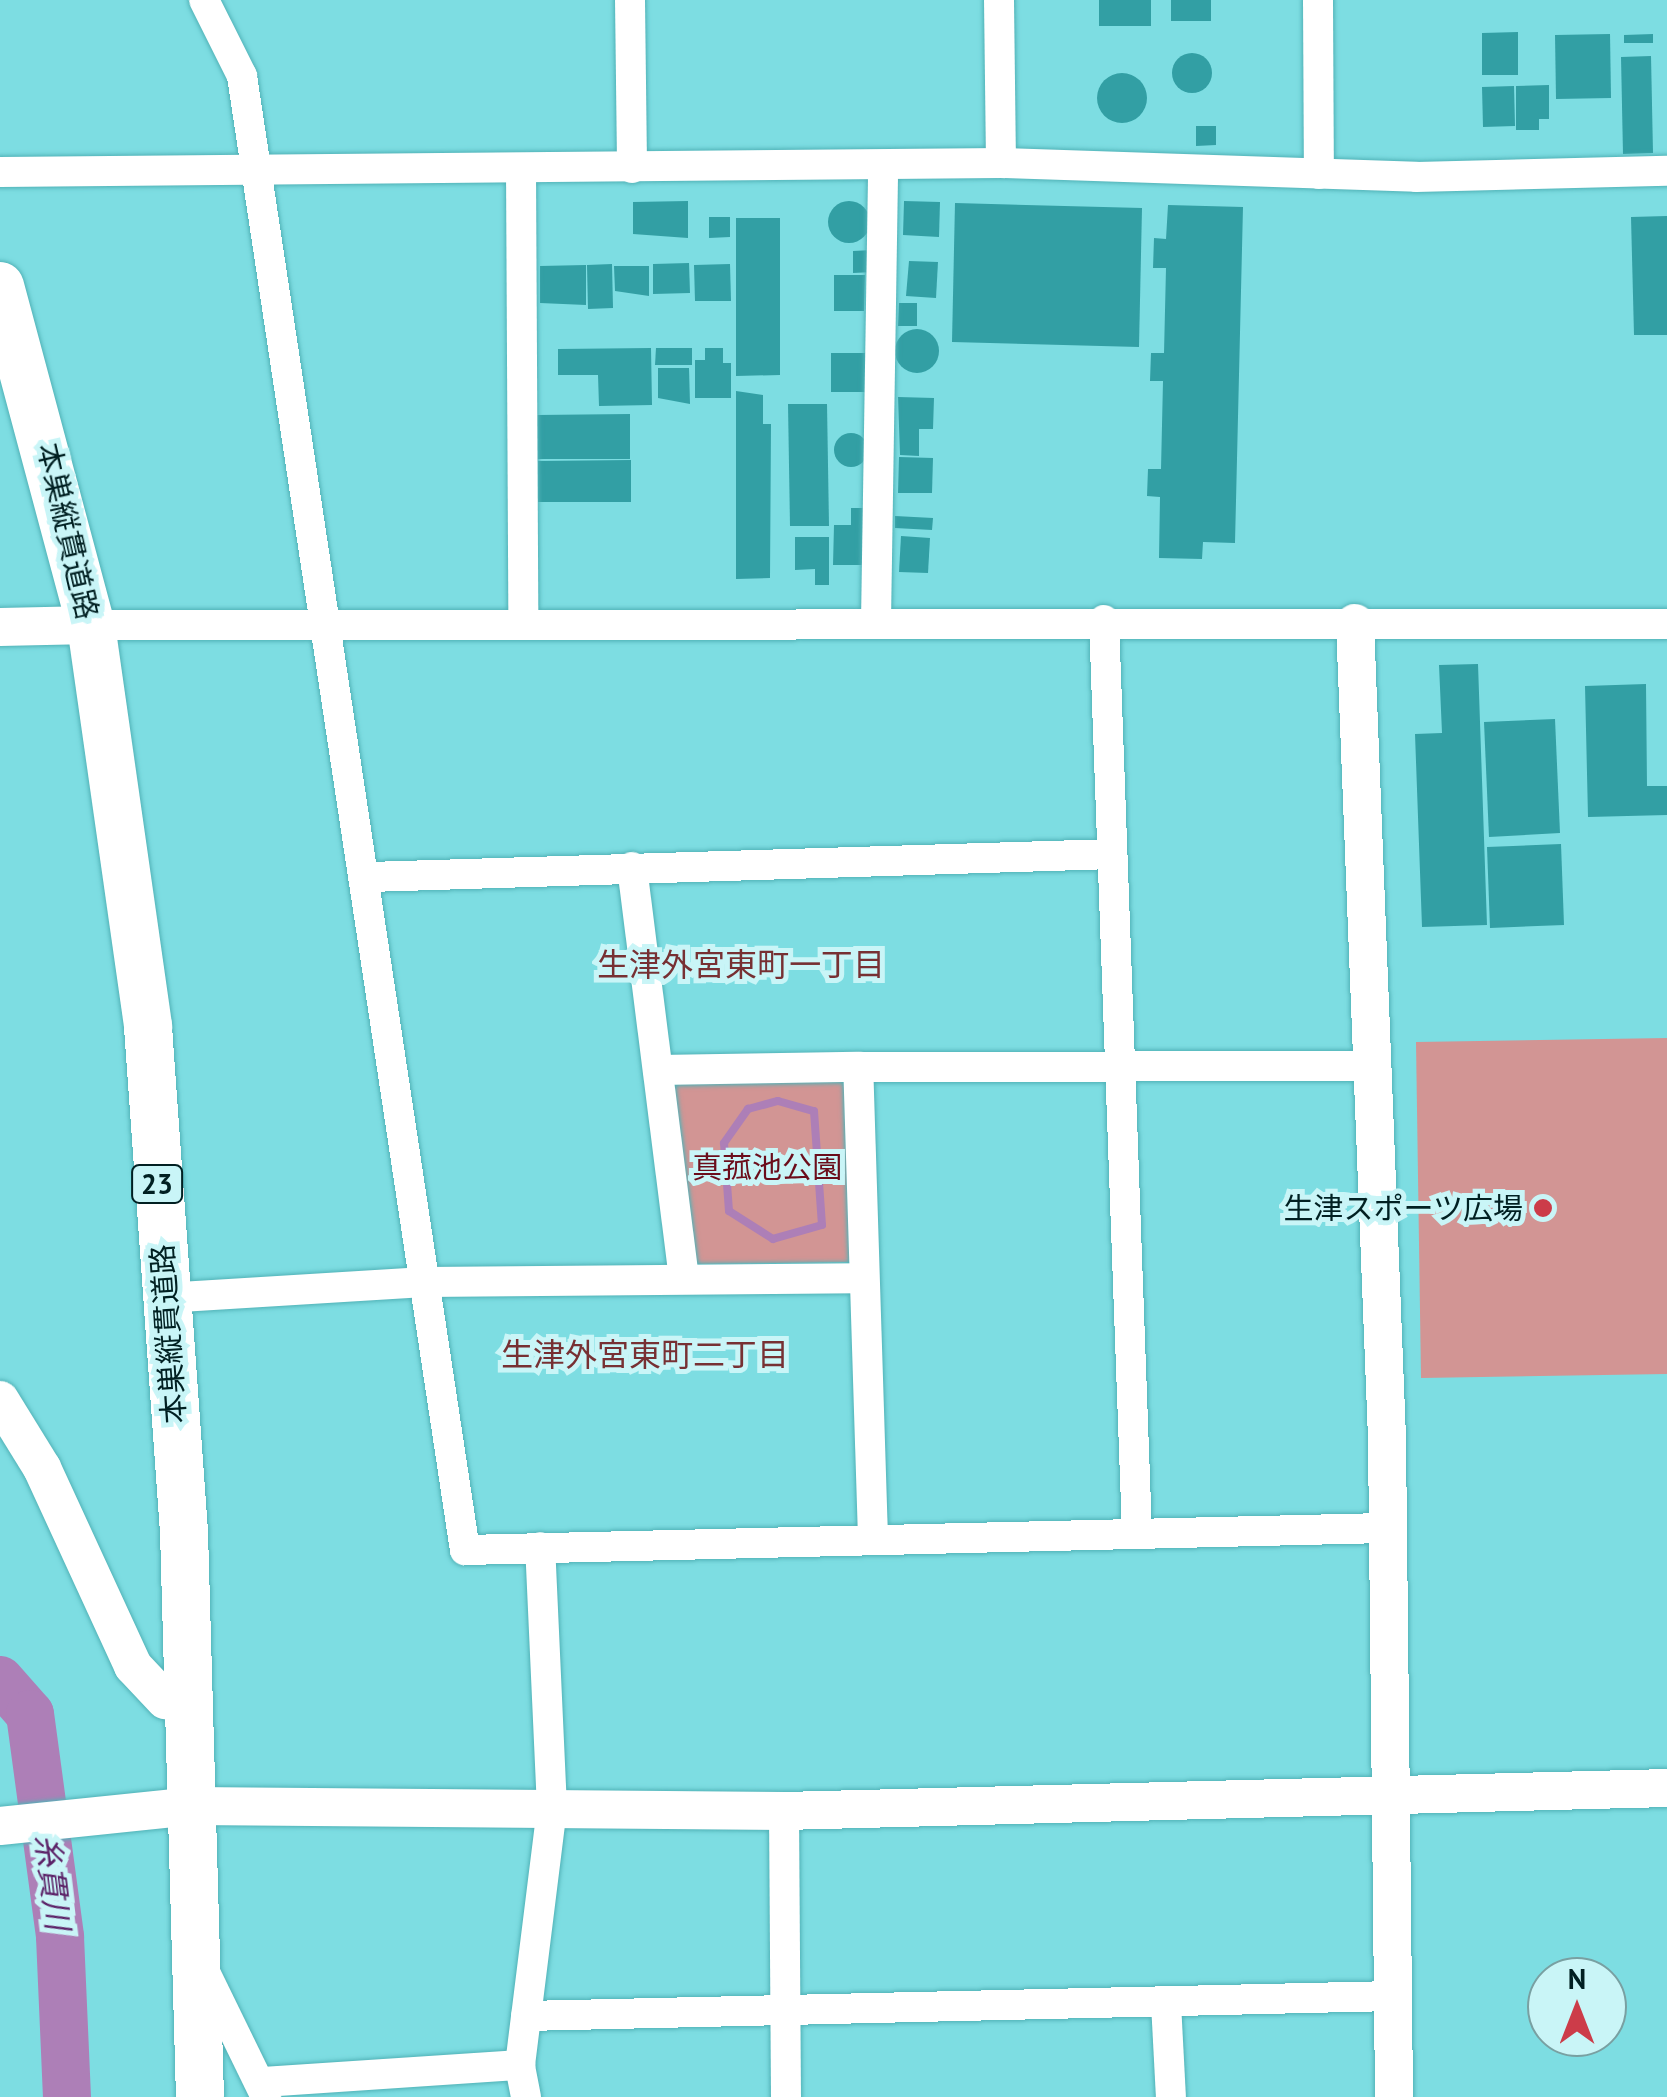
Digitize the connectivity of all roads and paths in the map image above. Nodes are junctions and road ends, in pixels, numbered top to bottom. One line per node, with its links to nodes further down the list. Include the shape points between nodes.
1 (204, 0): 7 (street, via 242,76)
2 (630, 0): 9 (street)
3 (999, 0): 5 (street)
4 (1318, 0): 12 (street)
5 (1001, 163): 6 (street); 12 (street)
6 (883, 165): 9 (street); 16 (street)
7 (257, 167): 8 (street); 11 (street); 20 (street)
8 (521, 168): 9 (street); 18 (street)
9 (632, 168)
10 (1667, 171): 12 (street)
11 (0, 172)
12 (1319, 174)
13 (0, 286): 21 (main road, 本巣縦貫道路 / 23)
14 (0, 370): 21 (main road, 本巣縦貫道路 / 23)
15 (1104, 620): 16 (street); 17 (street); 23 (street)
16 (876, 622): 18 (street)
17 (1355, 622): 19 (street); 26 (street)
18 (524, 624): 20 (street)
19 (1667, 624)
20 (328, 625): 21 (street); 25 (street)
21 (78, 626): 22 (street); 33 (main road, 本巣縦貫道路 / 23, via 148,1027); 39 (main road, 本巣縦貫道路 / 23, via 122,1030)
22 (0, 627)
23 (1112, 854): 24 (street); 28 (street)
24 (632, 867): 25 (street); 29 (street)
25 (369, 877): 32 (street)
26 (1370, 1066): 28 (street); 35 (street)
27 (858, 1067): 28 (street); 29 (street); 31 (street)
28 (1120, 1068): 36 (street)
29 (658, 1070): 30 (street)
30 (684, 1278): 31 (street); 32 (street)
31 (859, 1278): 37 (street)
32 (425, 1282): 33 (street); 38 (street, via 465,1550)
33 (164, 1298): 42 (main road, 本巣縦貫道路 / 23)
34 (0, 1400): 39 (street, via 50,1482 133,1666)
35 (1388, 1528): 36 (street); 41 (street)
36 (1137, 1533): 37 (street)
37 (874, 1538): 38 (street)
38 (540, 1547): 43 (street)
39 (165, 1700): 42 (main road, 本巣縦貫道路 / 23)
40 (1667, 1788): 41 (street)
41 (1390, 1795): 44 (street); 47 (street)
42 (181, 1807): 43 (street); 45 (street); 46 (main road, 本巣縦貫道路 / 23); 53 (main road, 本巣縦貫道路 / 23)
43 (552, 1808): 44 (street); 50 (street)
44 (784, 1811): 49 (street)
45 (0, 1826)
46 (197, 1958): 52 (street); 54 (main road, 本巣縦貫道路 / 23)
47 (1392, 1996): 48 (street); 58 (street)
48 (1166, 2003): 49 (street); 57 (street)
49 (787, 2011): 50 (street); 56 (street)
50 (526, 2016): 51 (street)
51 (520, 2064): 52 (street); 55 (street)
52 (265, 2089)
53 (179, 2097)
54 (200, 2097)
55 (526, 2097)
56 (786, 2097)
57 (1171, 2097)
58 (1394, 2097)

